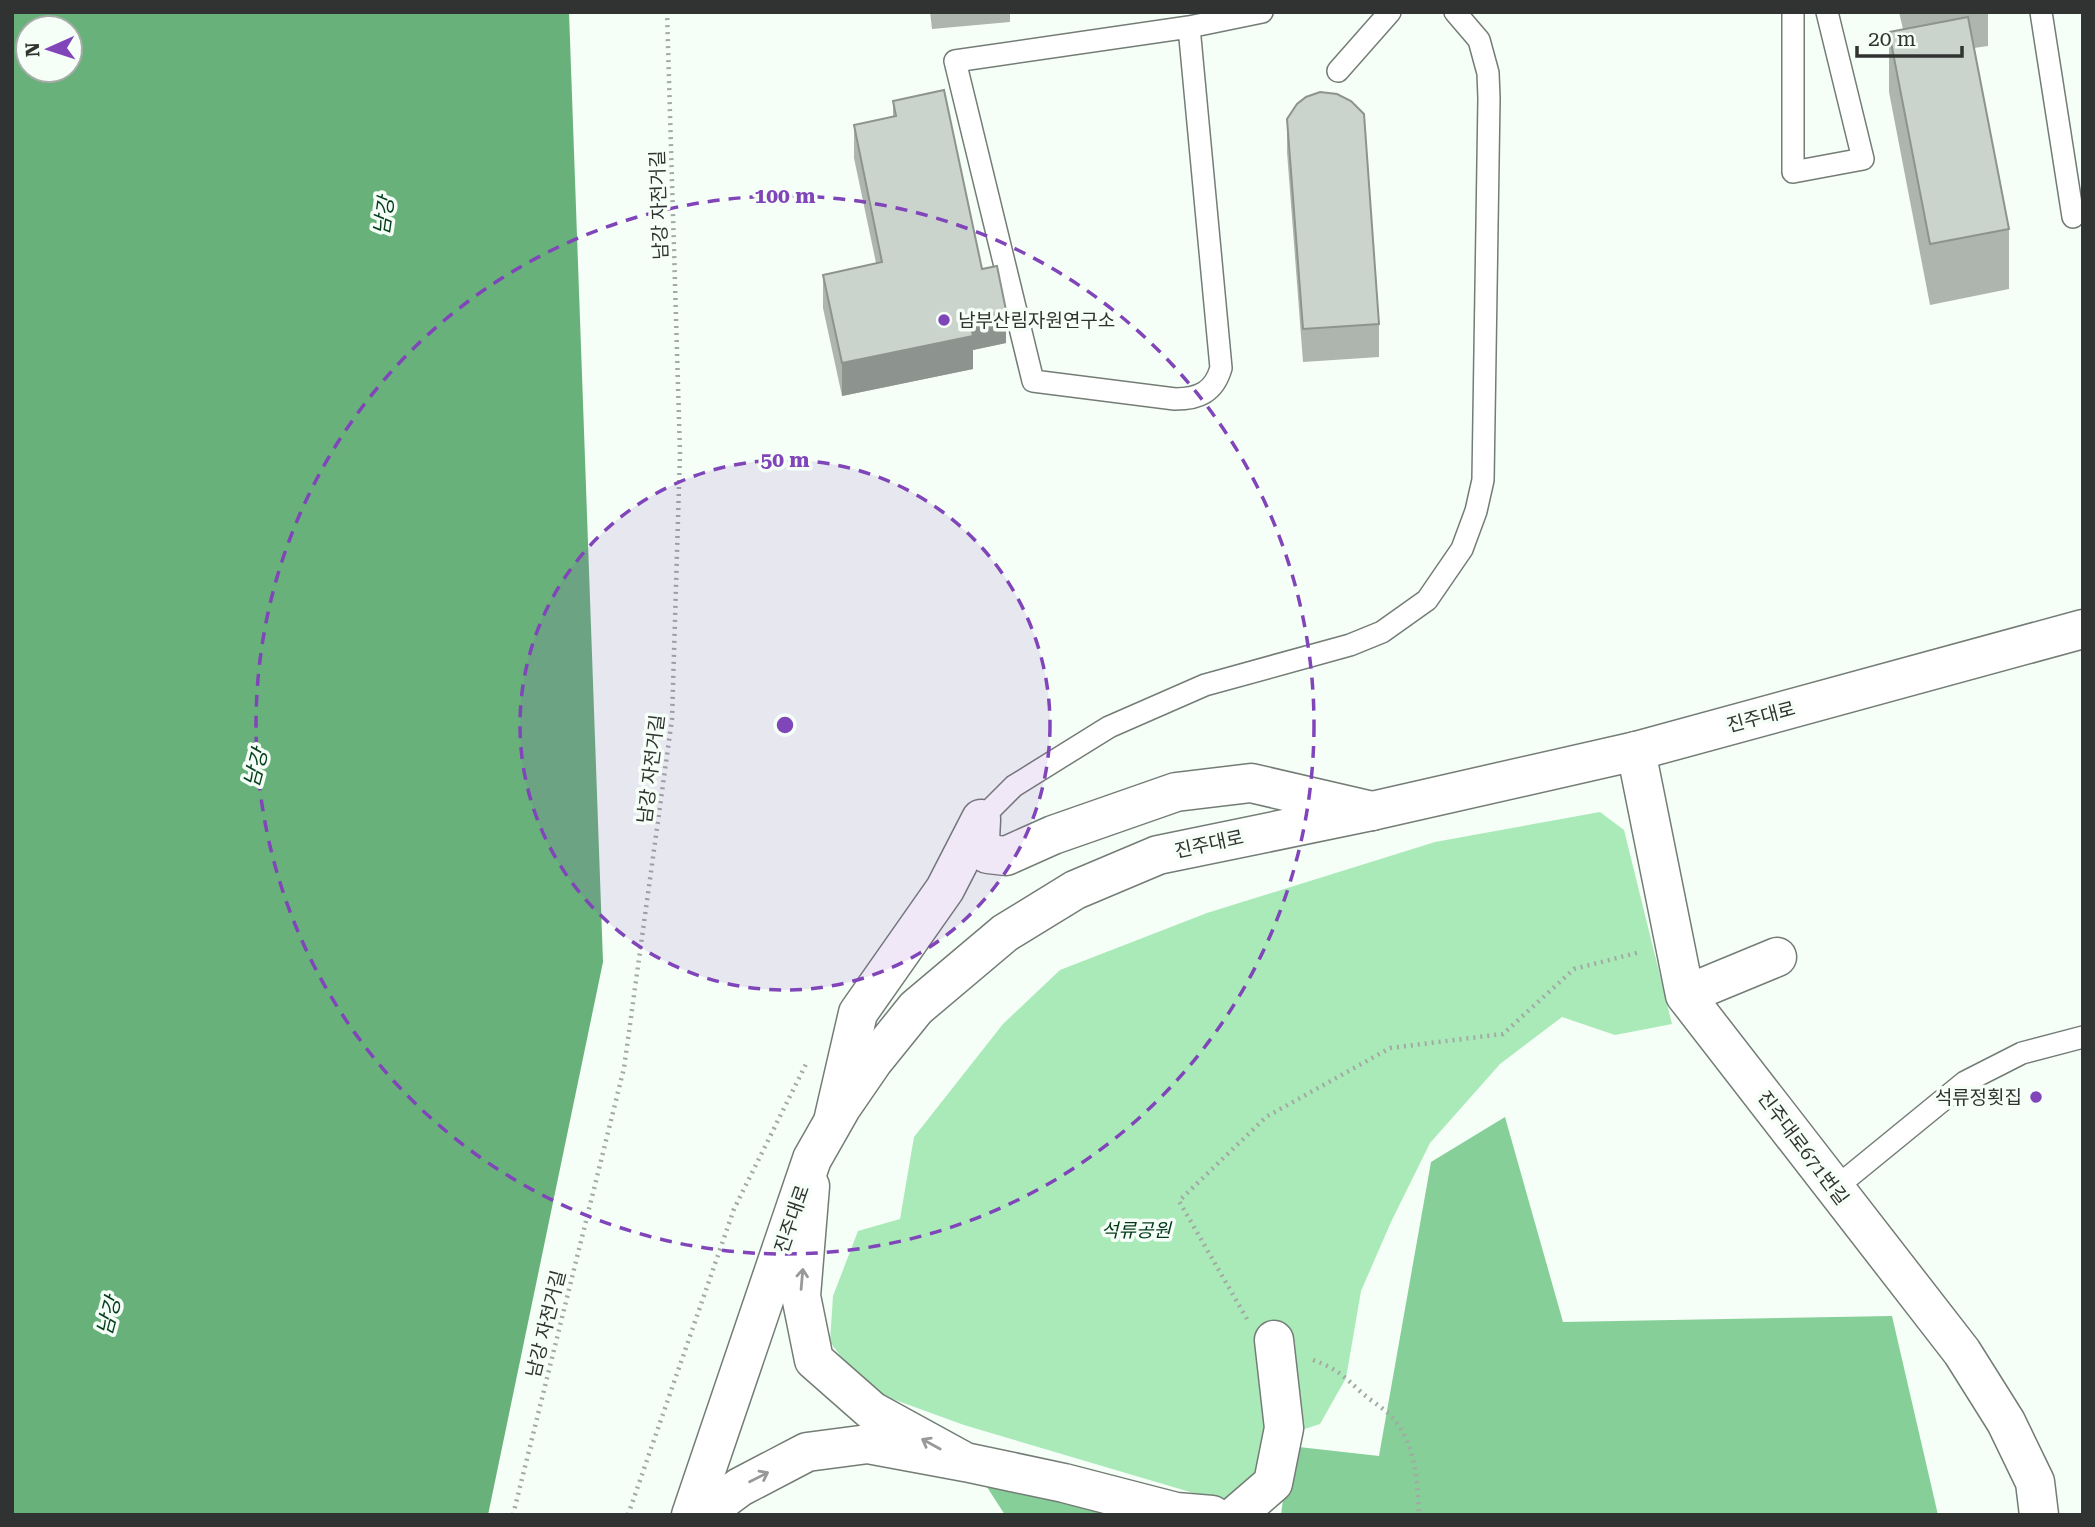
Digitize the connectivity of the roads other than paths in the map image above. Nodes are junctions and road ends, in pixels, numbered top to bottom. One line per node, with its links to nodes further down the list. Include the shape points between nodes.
1 (1262, 12): 7 (lane)
2 (1390, 12): 8 (lane)
3 (1455, 12): 14 (lane, via 1479,40 1489,97 1483,480 1462,549 1427,600 1382,632 1205,685 1110,727 1014,786)
4 (1793, 12): 5 (lane, via 1793,172 1863,159)
5 (1828, 12)
6 (2041, 12): 9 (lane)
7 (1189, 27): 7 (lane, via 955,61 1033,381 1175,399 1204,394 1217,383 1221,368)
8 (1338, 71)
9 (2073, 148): 10 (lane)
10 (2073, 217)
11 (2083, 629): 12 (street, 진주대로)
12 (1636, 751): 13 (street, 진주대로); 16 (street, 진주대로671번길)
13 (1372, 811): 14 (street, via 1251,783 1176,792 1064,830 1006,856 988,853 980,840); 18 (street, 진주대로, via 1158,855 1074,890 1004,933 916,1008)
14 (981, 819): 18 (street, via 945,889 858,1013)
15 (1777, 957): 16 (street)
16 (1685, 995): 20 (street, 진주대로671번길)
17 (2083, 1037): 20 (lane, via 2022,1053 1965,1082)
18 (833, 1121): 19 (street, 진주대로)
19 (812, 1159): 22 (street, one-way to 19, via 872,1411 814,1360 801,1296); 23 (street, 진주대로)
20 (1834, 1189): 27 (street, 진주대로671번길, via 1962,1352 2006,1422 2035,1482)
21 (1275, 1340): 26 (street, via 1284,1428 1273,1483)
22 (965, 1462): 24 (street, one-way to 22, via 740,1487 807,1452 869,1444); 25 (street, via 1176,1512)
23 (691, 1515)
24 (702, 1515)
25 (1212, 1515)
26 (1236, 1515)
27 (2039, 1515)

